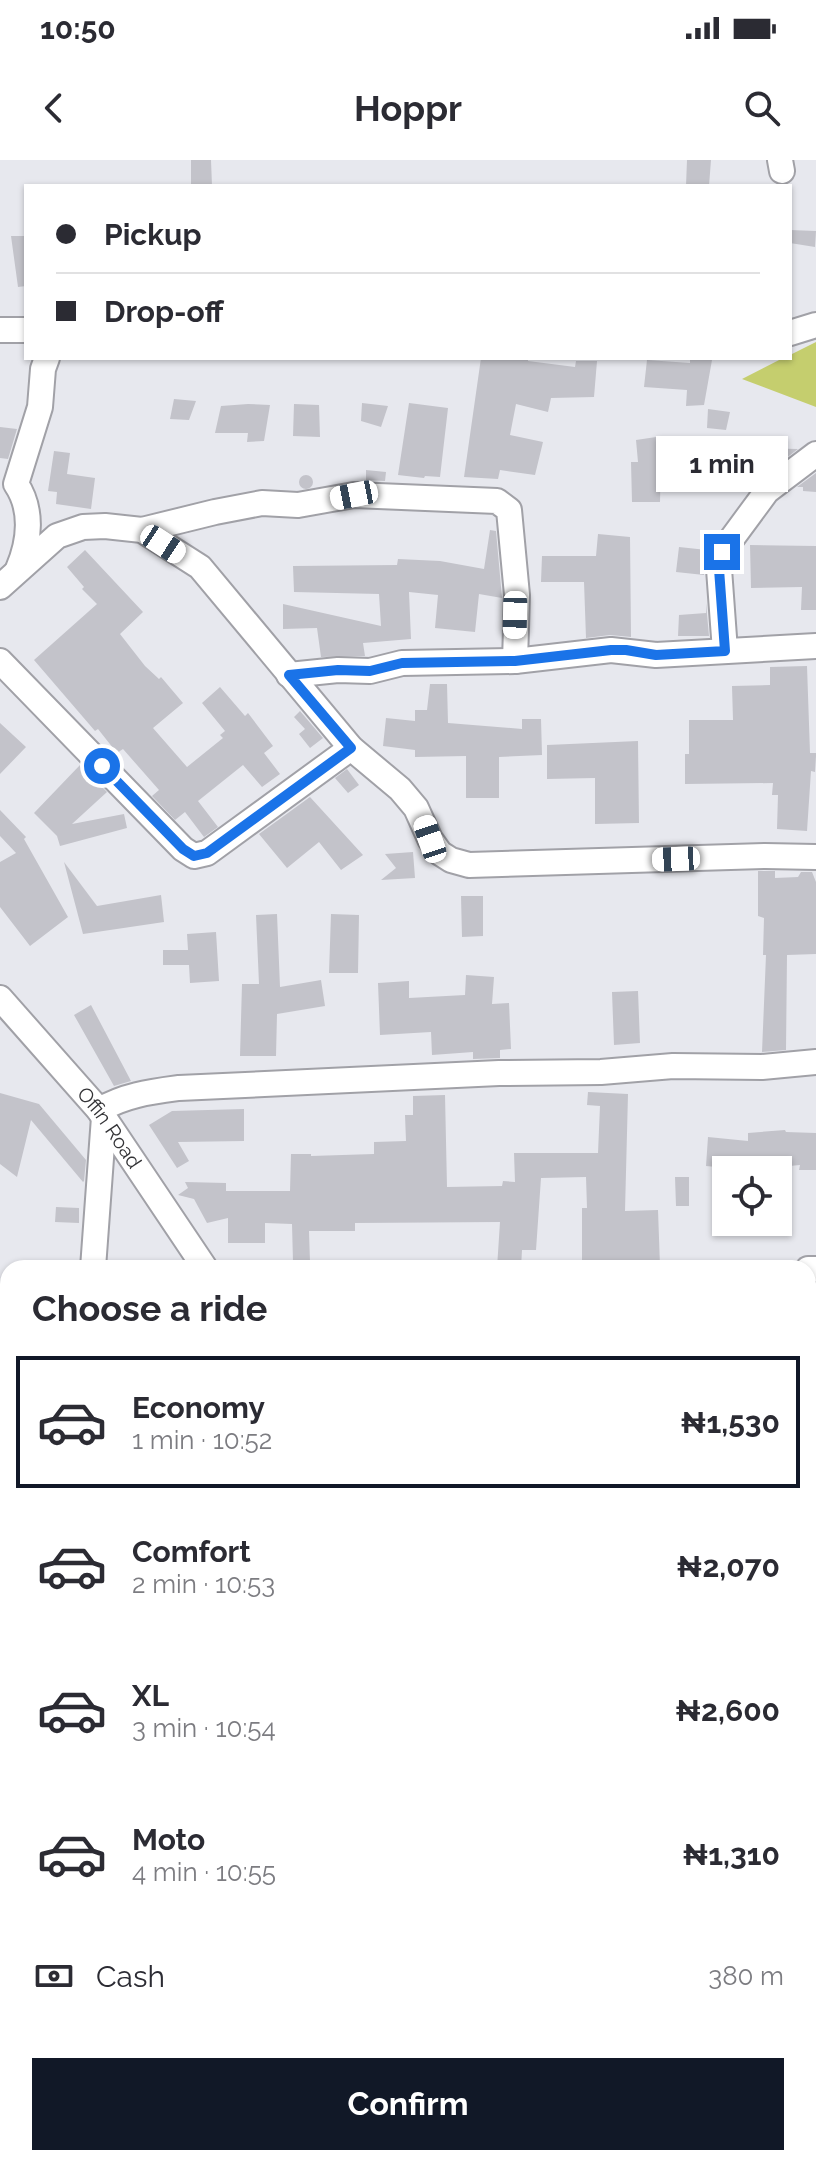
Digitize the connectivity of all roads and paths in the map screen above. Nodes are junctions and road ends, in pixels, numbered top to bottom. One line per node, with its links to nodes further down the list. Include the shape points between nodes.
1 (816, 325): 4 (street)
2 (0, 330): 3 (street)
3 (24, 330)
4 (792, 332)
5 (46, 360): 8 (street, via 40,407 16,484 28,516)
6 (816, 454): 11 (street, via 767,491 722,552)
7 (142, 530): 8 (street, via 83,527 57,536); 13 (street, via 262,503 298,505 354,495 497,501 509,510 517,595); 14 (street, via 200,567)
8 (18, 569): 9 (street)
9 (0, 587)
10 (816, 646): 11 (street)
11 (725, 651): 13 (street, via 656,655 611,650)
12 (0, 661): 15 (street, via 194,856 207,853)
13 (515, 661): 14 (street, via 426,661 370,671)
14 (289, 675): 15 (street)
15 (351, 748): 16 (street, via 400,789 440,853 469,865)
16 (816, 857)
17 (0, 998): 19 (street, Offin Road)
18 (816, 1062): 19 (street, via 179,1088 137,1093)
19 (101, 1114): 20 (street); 21 (street, Offin Road)
20 (93, 1260)
21 (200, 1260)

